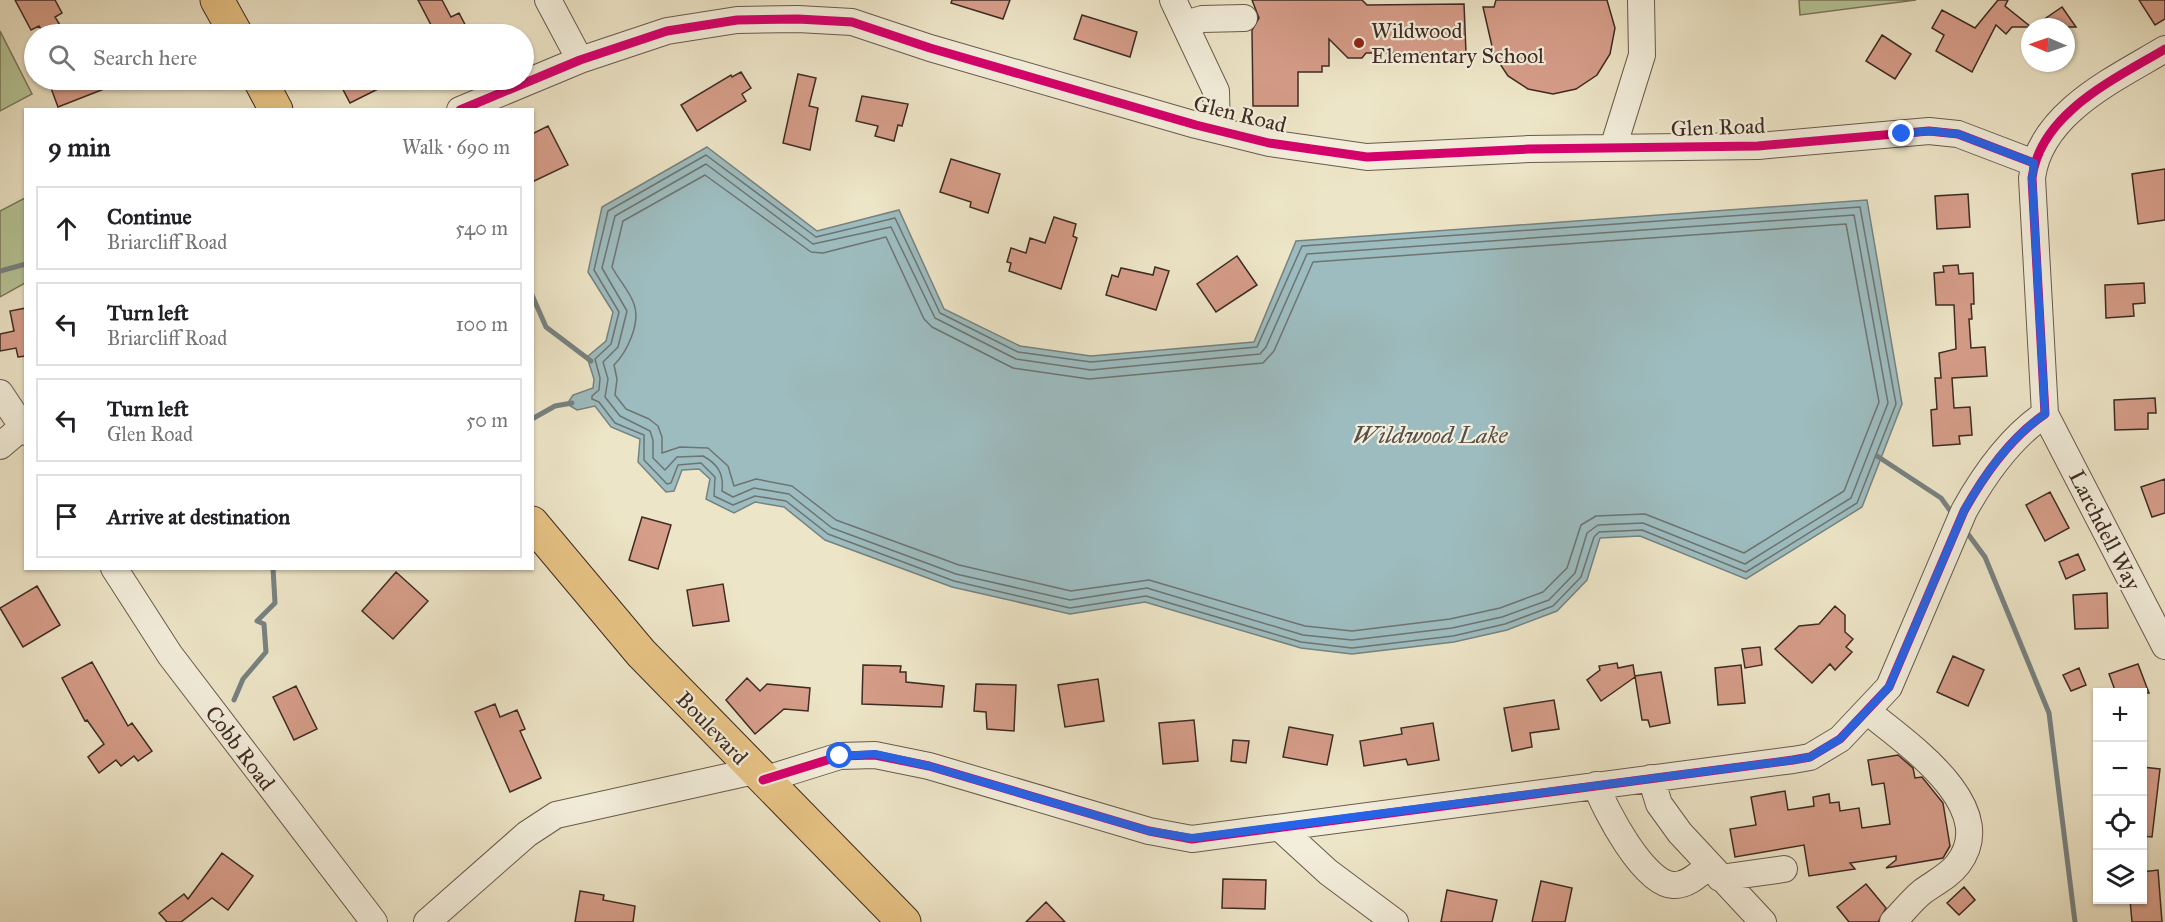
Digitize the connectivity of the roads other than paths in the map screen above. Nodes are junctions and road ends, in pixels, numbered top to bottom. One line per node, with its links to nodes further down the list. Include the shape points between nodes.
1 (217, 0): 7 (main road)
2 (548, 0): 10 (street)
3 (1173, 0): 8 (street)
4 (1641, 0): 17 (street, via 1642,55)
5 (851, 11): 10 (street, Glen Road, via 702,24 648,36); 16 (street, Glen Road, via 930,48)
6 (1244, 18): 8 (street, via 1202,19)
7 (230, 24)
8 (1186, 24): 16 (street, via 1216,91)
9 (2165, 49): 18 (street, via 2079,104 2050,135)
10 (580, 60): 11 (street, Glen Road)
11 (534, 79)
12 (265, 90): 14 (main road)
13 (508, 90): 15 (street, Glen Road)
14 (275, 108)
15 (465, 108)
16 (1216, 130): 17 (street, Glen Road, via 1269,143 1367,157)
17 (1613, 148): 18 (street, Glen Road, via 1758,146 1929,131 1958,134)
18 (2034, 163): 20 (street)
19 (0, 393): 21 (street)
20 (2045, 414): 25 (street, Larchdell Way); 26 (street, via 2028,425 1978,485 1894,677)
21 (24, 428): 22 (street)
22 (0, 446)
23 (534, 525): 27 (main road, Boulevard, via 641,653)
24 (115, 570): 33 (street, Cobb Road, via 171,655)
25 (2165, 646)
26 (1867, 711): 28 (street, via 1840,739 1810,757); 38 (street, via 1940,771 1960,804 1970,836 1957,866 1919,895)
27 (759, 775): 30 (street, via 840,756 875,754 929,766 1167,836 1192,838); 34 (street, via 556,814 527,834); 35 (main road, Boulevard)
28 (1651, 778): 29 (street); 32 (street, via 1659,804)
29 (1596, 785): 30 (street); 32 (street, via 1615,827 1662,883 1684,884)
30 (1280, 828): 36 (street, via 1328,872)
31 (1784, 869): 32 (street)
32 (1714, 872): 37 (street)
33 (374, 922)
34 (427, 922)
35 (904, 922)
36 (1395, 922)
37 (1763, 922)
38 (1893, 922)

